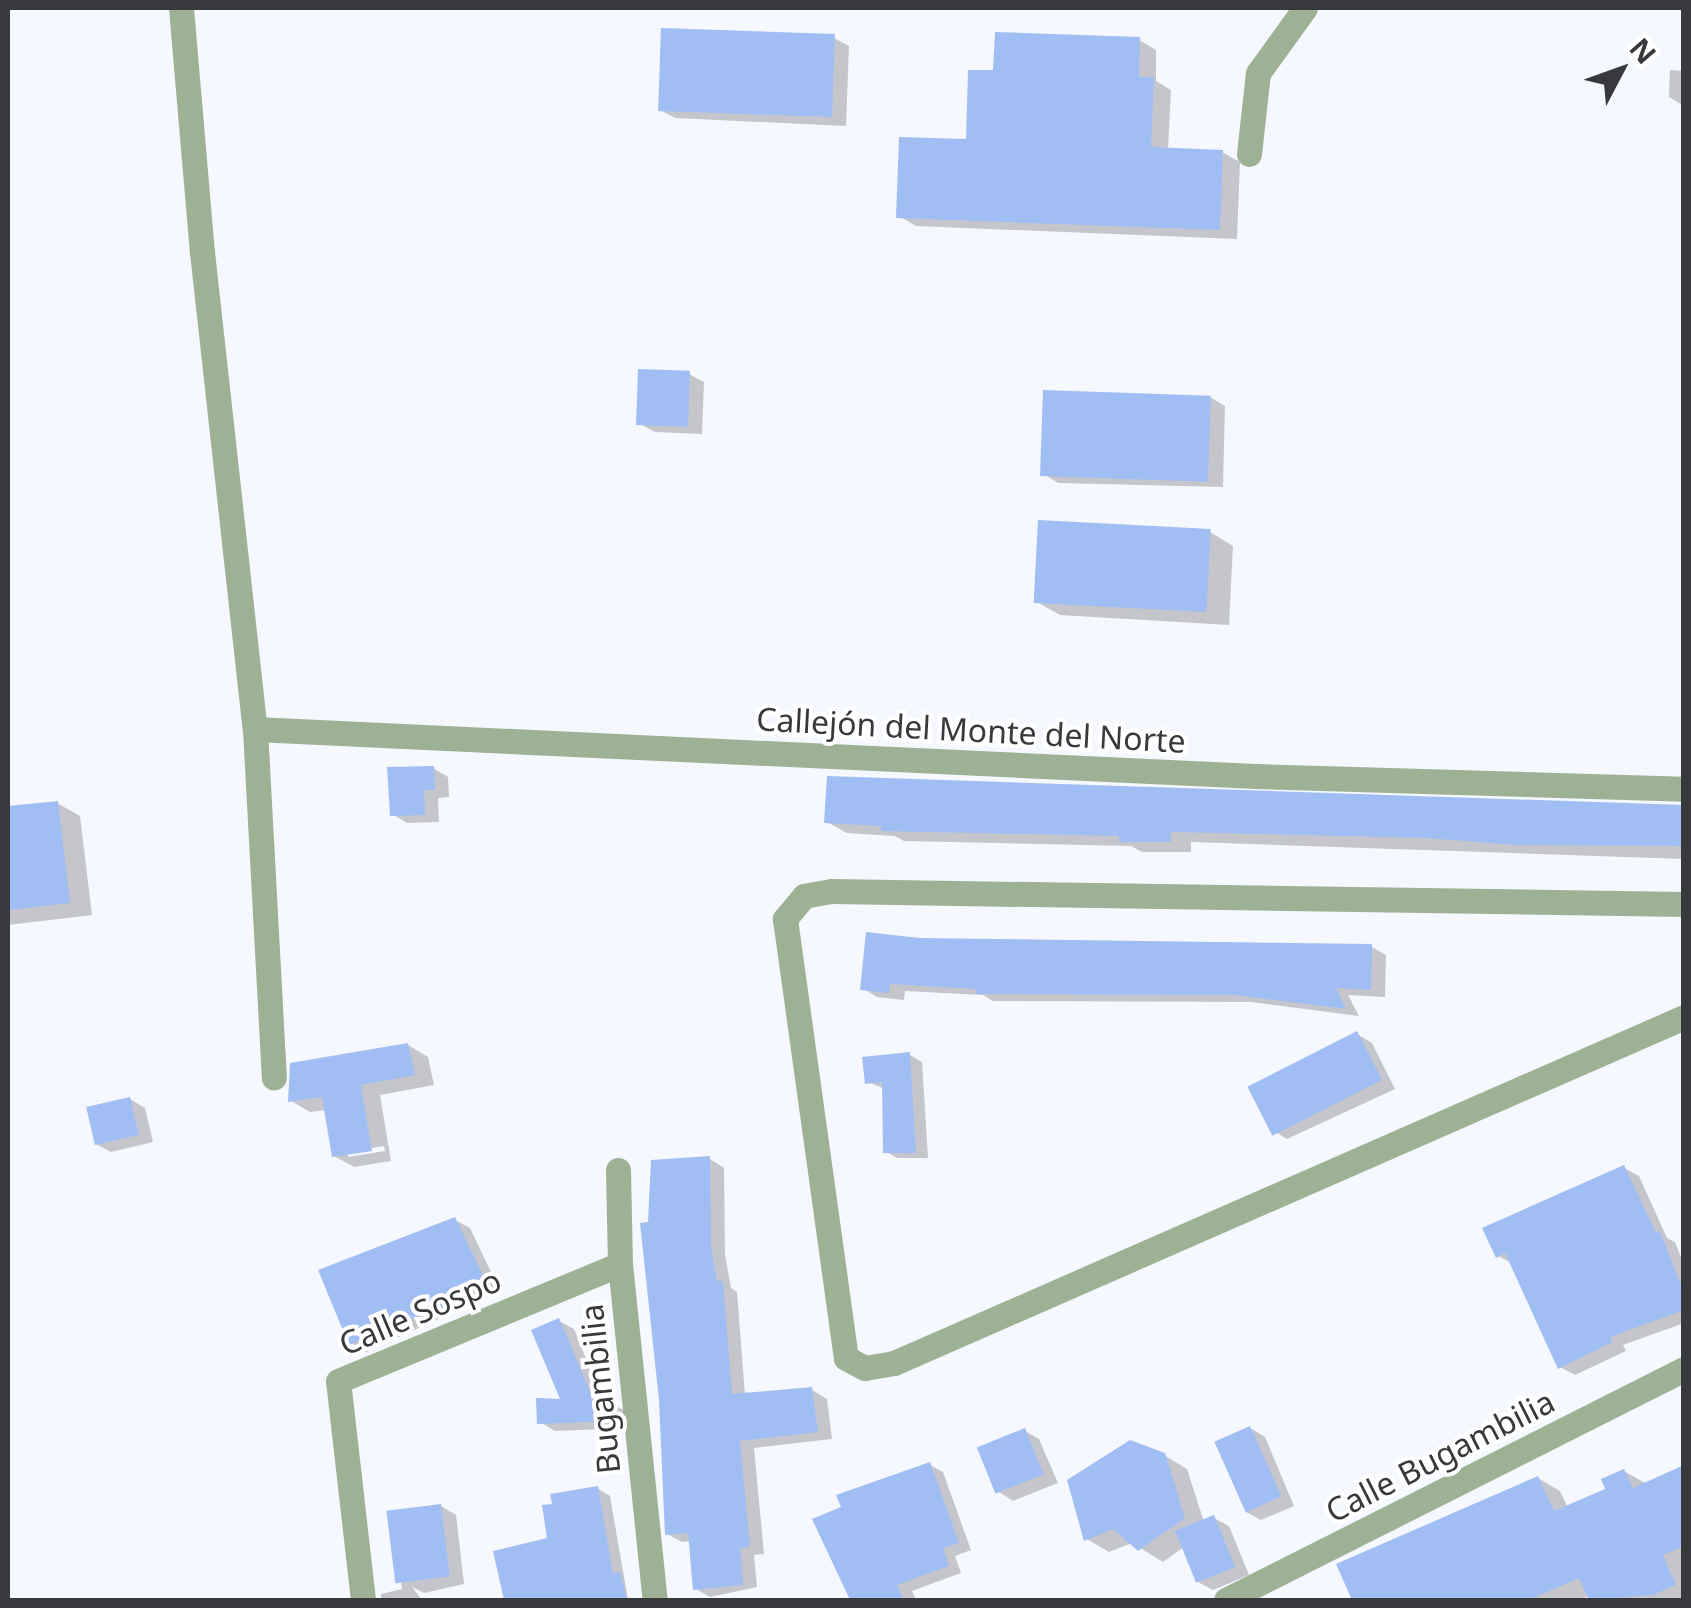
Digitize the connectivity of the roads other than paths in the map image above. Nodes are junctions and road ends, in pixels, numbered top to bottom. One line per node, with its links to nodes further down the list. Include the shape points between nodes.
1 (181, 8): 4 (street)
2 (1304, 8): 3 (street, via 1258,73)
3 (1250, 154)
4 (255, 729): 5 (street, Callejón del Monte del Norte); 8 (street)
5 (1684, 789)
6 (1684, 904): 7 (street, via 830,891 804,896 785,920 846,1358 866,1368 894,1363)
7 (1684, 1018)
8 (274, 1077)
9 (618, 1170): 10 (street, Bugambilia)
10 (620, 1264): 12 (street, Calle Sospo, via 338,1381); 13 (street, Bugambilia)
11 (1684, 1368): 14 (street, Calle Bugambilia)
12 (363, 1600)
13 (655, 1600)
14 (1226, 1600)

